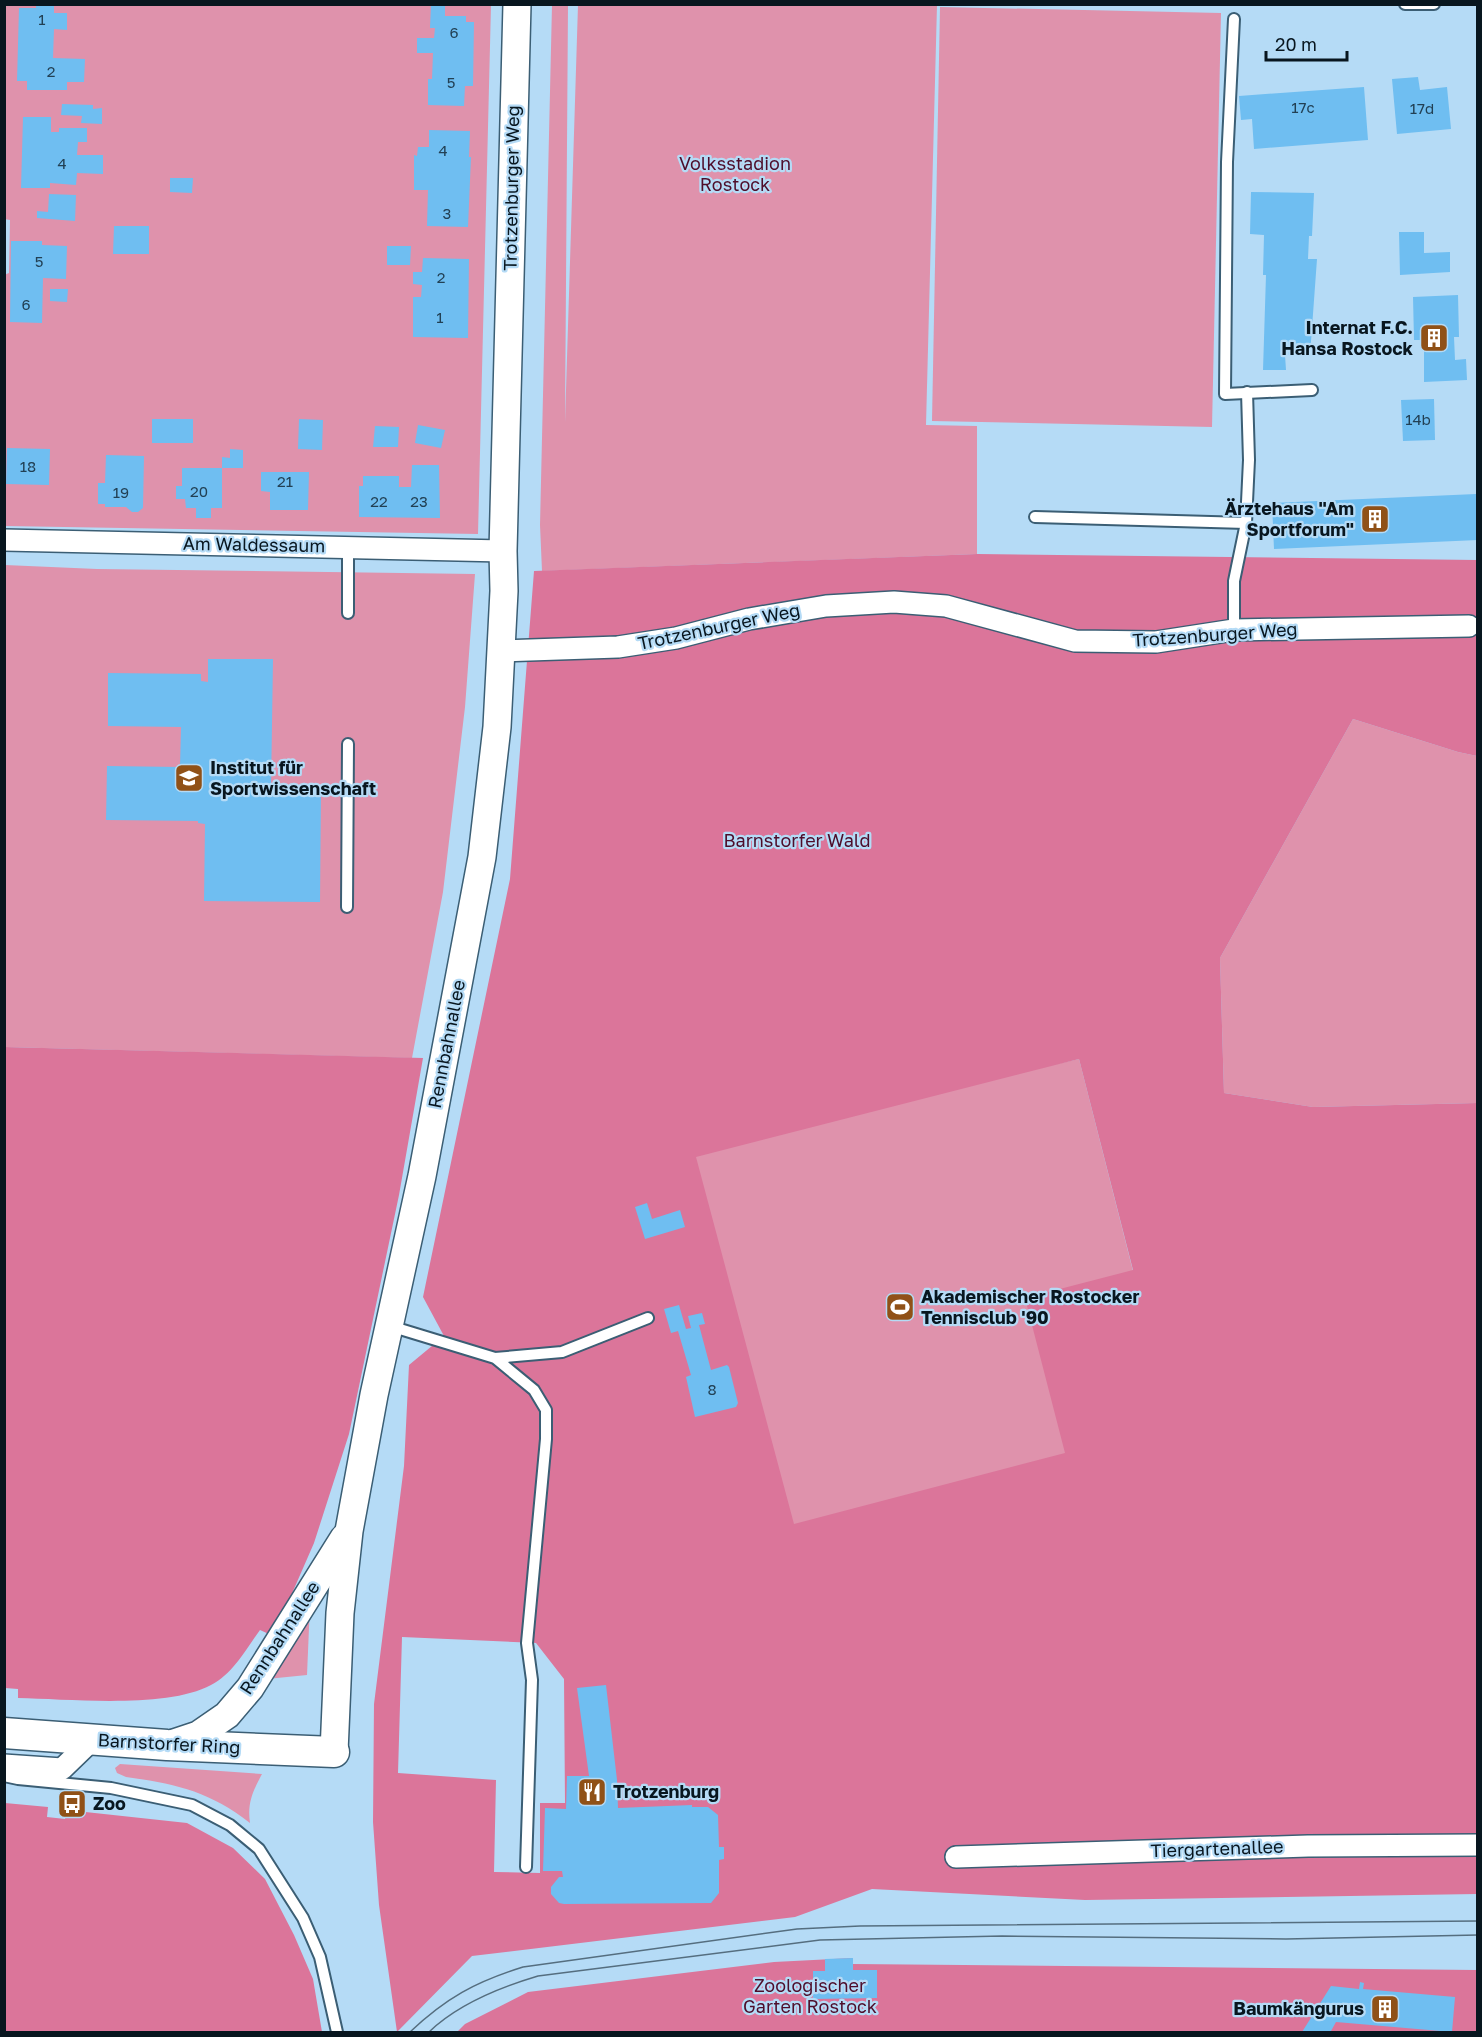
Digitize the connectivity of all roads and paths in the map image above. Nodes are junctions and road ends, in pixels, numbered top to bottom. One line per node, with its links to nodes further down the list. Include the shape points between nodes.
1 (517, 4): 11 (street, Trotzenburger Weg)
2 (1405, 4): 3 (lane)
3 (1434, 4)
4 (1234, 19): 6 (lane, via 1227,162 1225,394)
5 (1312, 390): 6 (lane)
6 (1247, 392): 8 (lane)
7 (1035, 518): 8 (lane)
8 (1246, 523): 14 (lane, via 1234,581)
9 (4, 540): 10 (street, Am Waldessaum)
10 (348, 547): 11 (street, Am Waldessaum); 12 (lane)
11 (495, 550): 15 (street, Rennbahnallee, via 504,591)
12 (348, 613)
13 (1469, 626): 14 (street, Trotzenburger Weg)
14 (1234, 630): 15 (street, Trotzenburger Weg, via 1156,642 1075,640 946,606 894,602 826,606 618,647)
15 (502, 651): 19 (street, Rennbahnallee, via 482,857)
16 (348, 744): 17 (lane)
17 (347, 907)
18 (648, 1318): 20 (lane, via 562,1352)
19 (390, 1326): 20 (lane); 21 (street, Rennbahnallee)
20 (495, 1358): 30 (lane, via 534,1390 546,1410 527,1643 531,1680)
21 (349, 1531): 24 (street, Rennbahnallee, via 250,1688 227,1715 198,1735); 25 (street, Rennbahnallee, via 340,1613)
22 (4, 1733): 23 (main road, Barnstorfer Ring)
23 (92, 1740): 24 (main road, Barnstorfer Ring); 26 (street, via 62,1769)
24 (166, 1745): 25 (main road, Barnstorfer Ring)
25 (334, 1752)
26 (4, 1765)
27 (4, 1776): 31 (lane, via 111,1788 192,1805 230,1825 260,1849 303,1918 320,1957)
28 (1478, 1845): 29 (street, Tiergartenallee)
29 (956, 1857)
30 (526, 1867)
31 (337, 2032)

